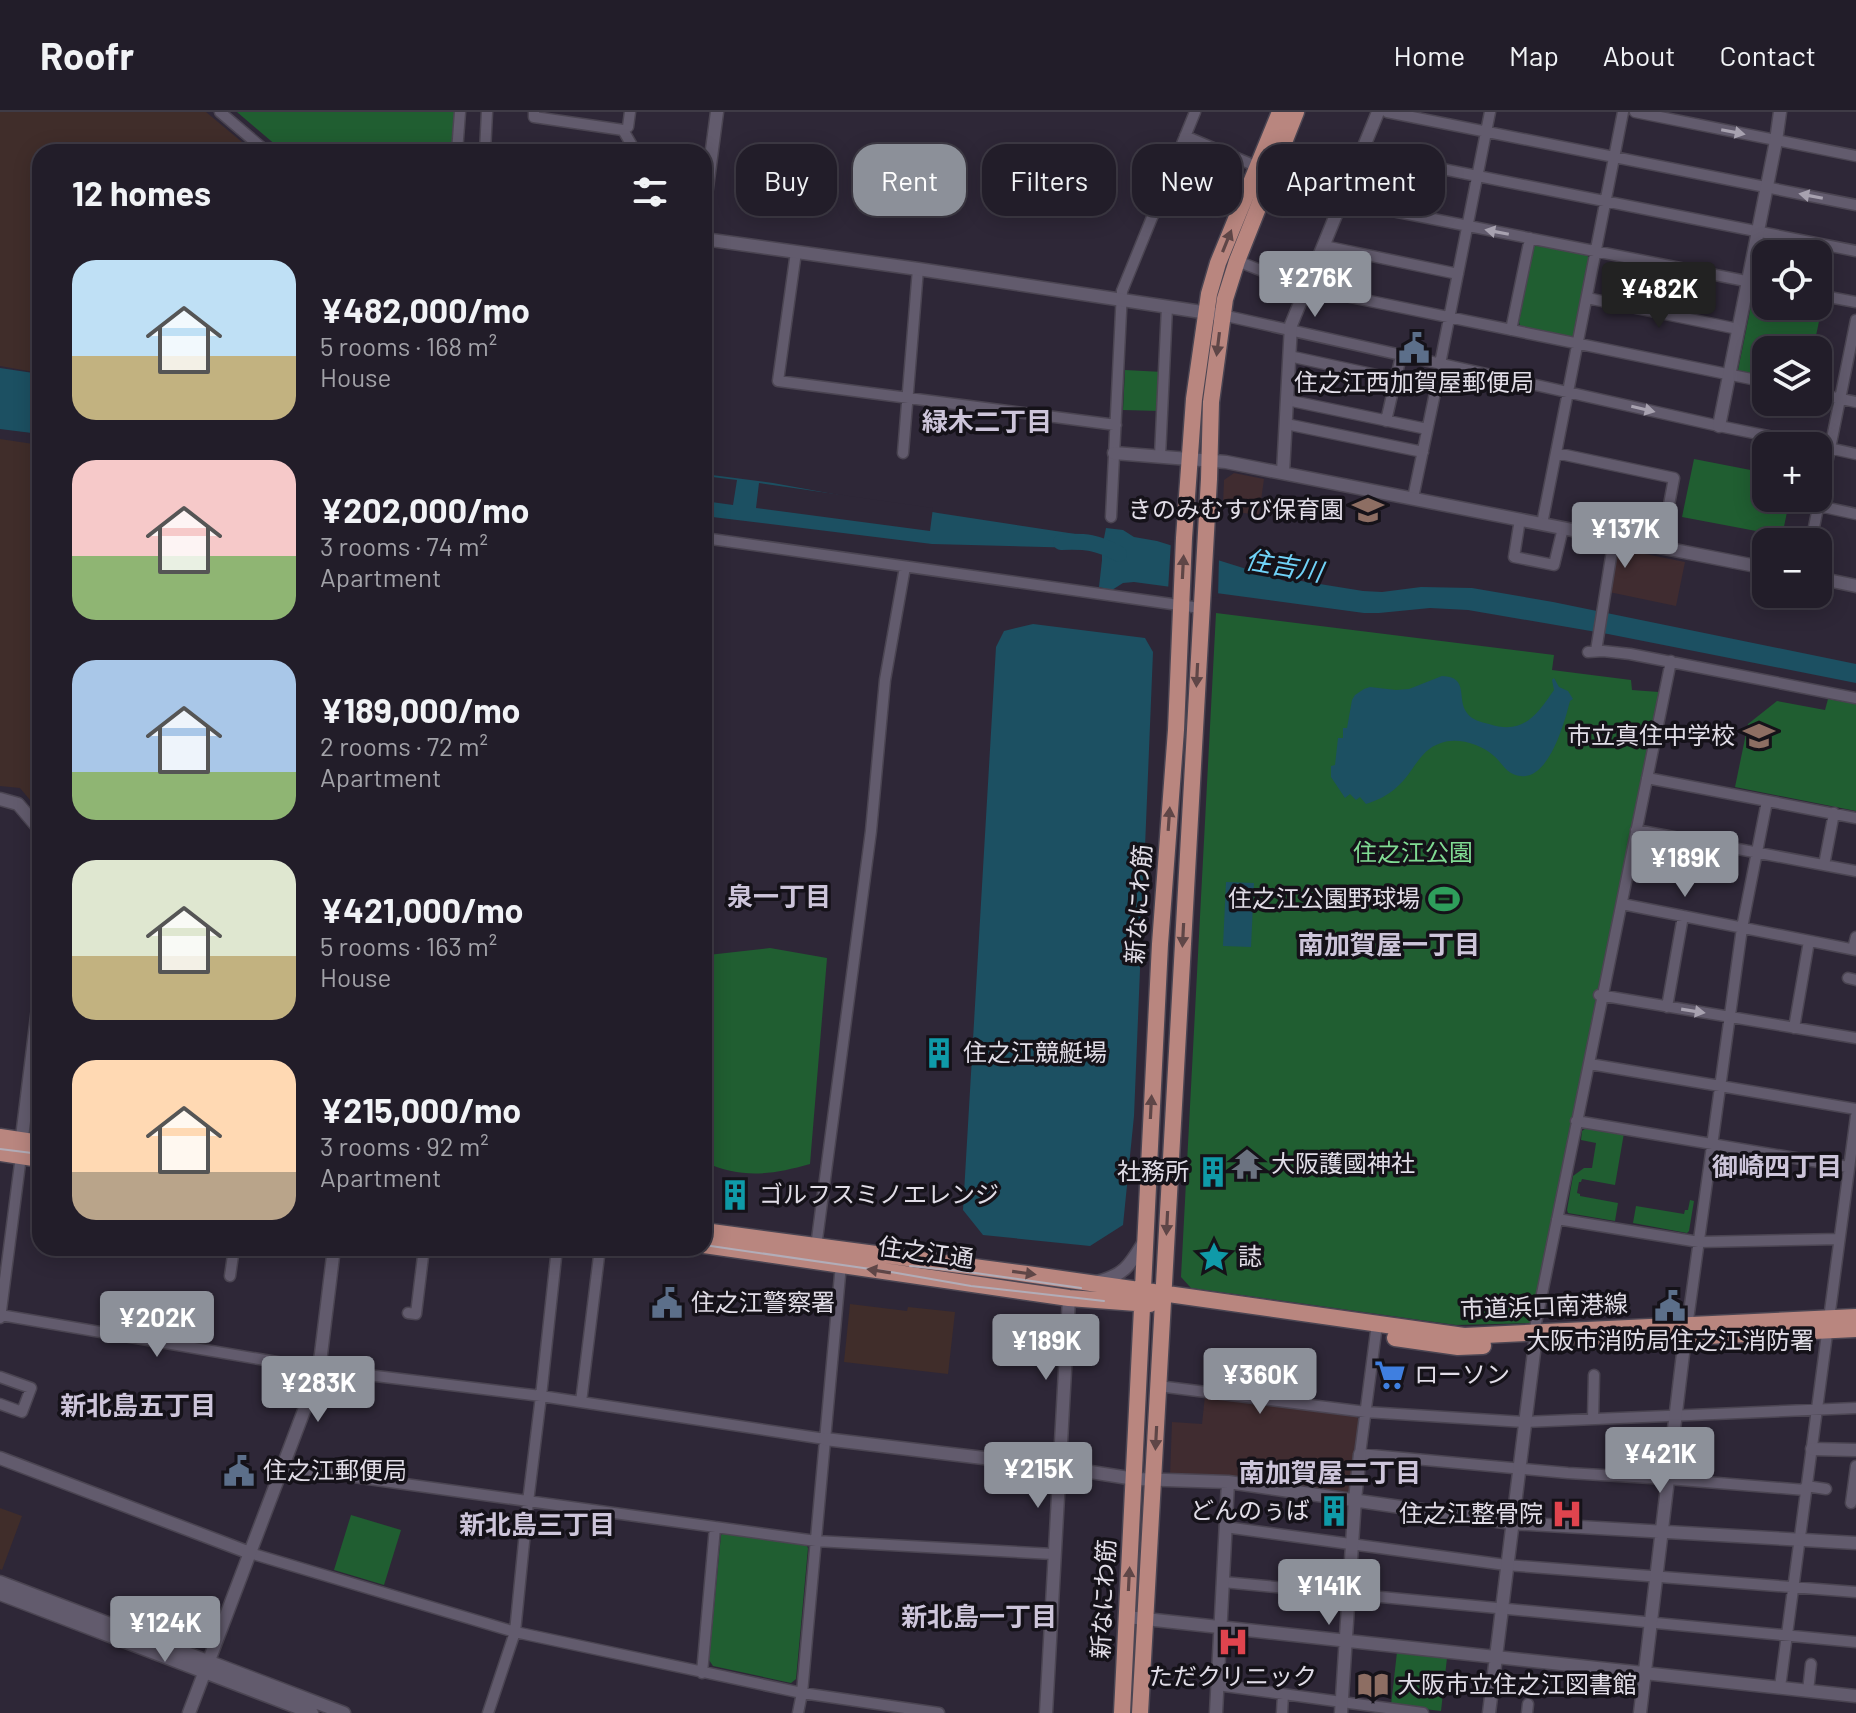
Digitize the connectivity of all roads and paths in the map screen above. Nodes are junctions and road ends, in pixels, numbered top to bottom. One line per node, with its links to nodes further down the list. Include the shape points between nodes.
1 (220, 112): 20 (street)
2 (460, 112): 21 (street)
3 (487, 112): 22 (street)
4 (534, 112): 16 (street, via 534,117)
5 (630, 112): 16 (street)
6 (717, 112): 24 (street)
7 (1195, 112): 18 (street)
8 (1280, 112): 25 (main road, 新なにわ筋)
9 (1296, 112): 26 (main road, 新なにわ筋)
10 (1378, 112): 27 (street)
11 (1387, 112): 17 (street)
12 (1490, 112): 17 (street)
13 (1623, 112): 29 (street)
14 (1635, 112): 19 (street, one-way to 19)
15 (1780, 112): 19 (street)
16 (623, 130): 23 (street)
17 (1486, 132): 29 (street); 32 (street)
18 (1185, 136): 30 (street); 56 (street)
19 (1776, 141): 28 (street); 34 (street)
20 (258, 144)
21 (458, 144)
22 (485, 144)
23 (631, 144)
24 (711, 144)
25 (1272, 144)
26 (1279, 144)
27 (1366, 144)
28 (1856, 156)
29 (1614, 157): 34 (street); 36 (street)
30 (1258, 167)
31 (1445, 169): 32 (street)
32 (1478, 175): 36 (street); 40 (street)
33 (1258, 184): 59 (main road, 新なにわ筋, one-way to 33, via 1209,294 1218,263)
34 (1767, 188): 37 (street, one-way to 34); 41 (street)
35 (1258, 193): 48 (main road, 新なにわ筋)
36 (1606, 202): 41 (street); 45 (street)
37 (1856, 205)
38 (1336, 216): 44 (street)
39 (1418, 216): 40 (street)
40 (1468, 226): 42 (street, one-way to 40); 50 (street)
41 (1758, 232): 46 (street); 51 (street)
42 (1530, 238): 45 (street); 63 (street)
43 (712, 240): 47 (street)
44 (1324, 246): 50 (street); 53 (street)
45 (1596, 251): 51 (street); 54 (street)
46 (1856, 251)
47 (796, 252): 49 (street); 76 (street, via 778,381)
48 (1237, 261): 53 (street); 59 (main road, 新なにわ筋, via 1225,299)
49 (918, 269): 56 (street); 76 (street)
50 (1458, 274): 60 (street)
51 (1748, 282): 52 (street); 62 (street)
52 (1752, 283)
53 (1306, 288): 60 (street); 64 (street)
54 (1587, 298): 62 (street); 65 (street)
55 (1832, 298): 57 (street)
56 (1122, 300): 58 (street); 82 (street)
57 (1856, 302)
58 (1167, 307): 59 (street); 93 (street)
59 (1214, 314): 64 (street); 94 (main road, 新なにわ筋, via 1194,399); 95 (main road, 新なにわ筋, one-way to 95)
60 (1449, 317): 63 (street); 69 (street)
61 (1856, 320): 66 (street)
62 (1738, 329): 70 (street)
63 (1511, 330): 65 (street)
64 (1291, 332): 67 (street); 68 (street)
65 (1578, 344): 70 (street); 73 (street)
66 (1853, 352): 77 (street)
67 (1289, 356): 71 (street); 78 (street)
68 (1401, 356): 69 (street); 71 (street)
69 (1440, 364): 73 (street)
70 (1729, 375): 72 (street); 83 (street)
71 (1395, 379): 80 (street)
72 (1752, 379)
73 (1568, 392): 83 (street, one-way to 83); 91 (street)
74 (1435, 393): 84 (street)
75 (1832, 397): 77 (street)
76 (907, 399): 82 (street); 89 (street)
77 (1840, 399): 79 (street); 86 (street)
78 (1287, 400): 80 (street); 81 (street)
79 (1856, 402)
80 (1386, 421): 84 (street)
81 (1286, 424): 88 (street); 96 (street)
82 (1116, 425): 90 (street)
83 (1719, 426): 85 (street)
84 (1427, 429): 88 (street)
85 (1752, 433)
86 (1832, 439)
87 (1832, 449): 92 (street)
88 (1423, 452): 97 (street)
89 (903, 453)
90 (1114, 453): 93 (street); 100 (street)
91 (1556, 453): 102 (street); 106 (street, via 1674,478)
92 (1856, 454)
93 (1160, 456): 94 (street)
94 (1191, 458): 95 (street); 111 (main road, 新なにわ筋, one-way to 94)
95 (1208, 459): 96 (street); 112 (main road, 新なにわ筋)
96 (1283, 472): 97 (street)
97 (1413, 498): 101 (street)
98 (1832, 509): 99 (street)
99 (1856, 514)
100 (1111, 517)
101 (1520, 519): 102 (street); 103 (street, via 1514,557 1554,565)
102 (1542, 524): 103 (street)
103 (1563, 528): 104 (street)
104 (1614, 538): 106 (street); 113 (street, via 1593,650)
105 (712, 539): 108 (street)
106 (1661, 548): 107 (street)
107 (1752, 565)
108 (905, 567): 111 (street); 155 (street, via 885,680 871,831)
109 (1832, 581): 110 (street)
110 (1856, 586)
111 (1181, 601): 112 (street); 152 (main road, 新なにわ筋, one-way to 111)
112 (1200, 603): 166 (main road, 新なにわ筋, one-way to 166)
113 (1671, 661): 114 (street); 115 (street)
114 (1856, 698)
115 (1647, 778): 117 (street); 121 (street)
116 (0, 799): 120 (street, via 18,804)
117 (1767, 801): 118 (street); 122 (street)
118 (1834, 813): 119 (street); 123 (street)
119 (1856, 818)
120 (32, 821)
121 (1636, 830): 122 (street); 125 (street)
122 (1757, 852): 123 (street); 127 (street)
123 (1824, 865): 124 (street)
124 (1856, 871)
125 (1622, 904): 126 (street); 131 (street)
126 (1683, 916): 127 (street); 132 (street)
127 (1742, 928): 129 (street); 133 (street)
128 (1856, 937): 130 (street)
129 (1809, 941): 130 (street); 134 (street)
130 (1855, 950)
131 (1600, 995): 132 (street); 137 (street)
132 (1667, 1007): 133 (street, one-way to 133)
133 (1730, 1017): 134 (street); 138 (street)
134 (1794, 1028): 135 (street)
135 (1856, 1038)
136 (32, 1058): 145 (street)
137 (1590, 1064): 138 (street); 141 (street)
138 (1720, 1086): 139 (street); 143 (street)
139 (1856, 1109)
140 (1856, 1116): 148 (street)
141 (1576, 1121): 143 (street); 149 (street)
142 (0, 1137): 145 (main road)
143 (1713, 1144): 148 (street); 153 (street)
144 (32, 1145): 145 (main road)
145 (21, 1148): 146 (main road); 147 (main road); 168 (street)
146 (0, 1153)
147 (32, 1154)
148 (1848, 1167): 151 (street)
149 (1557, 1219): 153 (street); 174 (street)
150 (712, 1232): 155 (main road, 住之江通)
151 (1839, 1239): 153 (street); 170 (street)
152 (1144, 1241): 163 (street, via 1128,1268); 164 (main road, 新なにわ筋)
153 (1699, 1242): 173 (street)
154 (712, 1246): 161 (main road, 住之江通)
155 (816, 1247): 163 (main road, 住之江通, one-way to 163)
156 (233, 1256): 162 (street)
157 (333, 1256): 175 (street)
158 (423, 1256): 167 (street, via 416,1314)
159 (556, 1256): 179 (street)
160 (599, 1256): 180 (street)
161 (841, 1264): 165 (main road, 住之江通, one-way to 161); 188 (street)
162 (230, 1276)
163 (1089, 1283): 164 (main road, 住之江通)
164 (1142, 1297): 165 (main road, 住之江通); 166 (main road, 市道浜口南港線); 199 (main road, 新なにわ筋)
165 (1069, 1298): 196 (street)
166 (1163, 1299): 171 (main road, 市道浜口南港線); 178 (main road, 新なにわ筋)
167 (408, 1313)
168 (0, 1316): 175 (street)
169 (1856, 1317): 170 (main road, 市道浜口南港線)
170 (1828, 1324): 172 (main road, 市道浜口南港線); 173 (main road, 市道浜口南港線); 183 (street)
171 (1376, 1329): 174 (main road, 市道浜口南港線); 184 (street)
172 (1856, 1329)
173 (1686, 1331): 174 (main road, 市道浜口南港線); 185 (street)
174 (1534, 1338): 187 (street)
175 (318, 1369): 179 (street); 195 (street)
176 (1594, 1375): 186 (street)
177 (0, 1377): 181 (street, via 31,1388 22,1412)
178 (1158, 1386): 184 (street); 201 (main road, 新なにわ筋, one-way to 201)
179 (541, 1396): 180 (street); 206 (street)
180 (581, 1402): 188 (street)
181 (0, 1404)
182 (1856, 1408): 183 (street)
183 (1817, 1410): 185 (street); 189 (street)
184 (1366, 1412): 187 (street); 191 (street)
185 (1676, 1416): 186 (street); 200 (street)
186 (1593, 1419): 187 (street)
187 (1524, 1422): 197 (street)
188 (825, 1439): 196 (street); 213 (street)
189 (1812, 1449): 190 (street); 203 (street)
190 (1856, 1450)
191 (1360, 1454): 197 (street); 205 (street)
192 (1617, 1457): 198 (street)
193 (0, 1458): 216 (street)
194 (1856, 1466): 207 (street)
195 (282, 1467): 206 (street); 216 (street)
196 (1059, 1467): 199 (street); 217 (street)
197 (1518, 1468): 198 (street); 208 (street)
198 (1616, 1476): 200 (street)
199 (1135, 1479): 201 (street); 227 (main road, 新なにわ筋, one-way to 199)
200 (1668, 1479): 203 (street); 211 (street)
201 (1154, 1480): 202 (street); 228 (main road, 新なにわ筋)
202 (1228, 1482): 205 (street); 210 (street)
203 (1806, 1488): 204 (street); 212 (street)
204 (1826, 1489)
205 (1355, 1499): 208 (street); 215 (street)
206 (528, 1502): 209 (street); 231 (street)
207 (1851, 1503)
208 (1511, 1523): 211 (street); 218 (street)
209 (715, 1527): 213 (street); 238 (street)
210 (1225, 1527): 215 (street); 221 (street)
211 (1662, 1532): 212 (street); 219 (street)
212 (1799, 1539): 214 (street); 222 (street)
213 (816, 1541): 217 (street); 243 (street)
214 (1856, 1543)
215 (1352, 1545): 218 (street); 225 (street)
216 (250, 1553): 231 (street); 237 (street)
217 (1053, 1554): 254 (street)
218 (1506, 1565): 219 (street); 226 (street)
219 (1656, 1577): 222 (street); 229 (street)
220 (0, 1582): 237 (street)
221 (1223, 1582): 225 (street); 230 (street)
222 (1793, 1587): 223 (street); 232 (street)
223 (1856, 1592)
224 (0, 1594): 237 (street)
225 (1348, 1594): 226 (street); 233 (street)
226 (1501, 1609): 229 (street); 235 (street)
227 (1127, 1617): 228 (street); 255 (main road, 新なにわ筋)
228 (1145, 1618): 230 (street); 256 (main road, 新なにわ筋)
229 (1650, 1623): 232 (street); 239 (street)
230 (1221, 1626): 233 (street); 240 (street)
231 (515, 1632): 238 (street); 251 (street)
232 (1786, 1636): 234 (street); 241 (street)
233 (1346, 1640): 235 (street); 246 (street)
234 (1856, 1642)
235 (1495, 1657): 239 (street); 260 (street)
236 (1811, 1664): 242 (street)
237 (207, 1667): 248 (street); 249 (street); 250 (street)
238 (702, 1673): 243 (street)
239 (1643, 1674): 241 (street); 261 (street)
240 (1217, 1685): 244 (street); 257 (street)
241 (1780, 1687): 242 (street)
242 (1808, 1691): 245 (street)
243 (802, 1693): 247 (street); 252 (street)
244 (1283, 1694): 246 (street); 258 (street)
245 (1856, 1696)
246 (1341, 1708): 259 (street)
247 (921, 1712): 253 (street)
248 (189, 1713)
249 (312, 1713)
250 (344, 1713)
251 (488, 1713)
252 (798, 1713)
253 (939, 1713)
254 (1046, 1713)
255 (1122, 1713)
256 (1140, 1713)
257 (1216, 1713)
258 (1282, 1713)
259 (1423, 1713)
260 (1489, 1713)
261 (1640, 1713)

